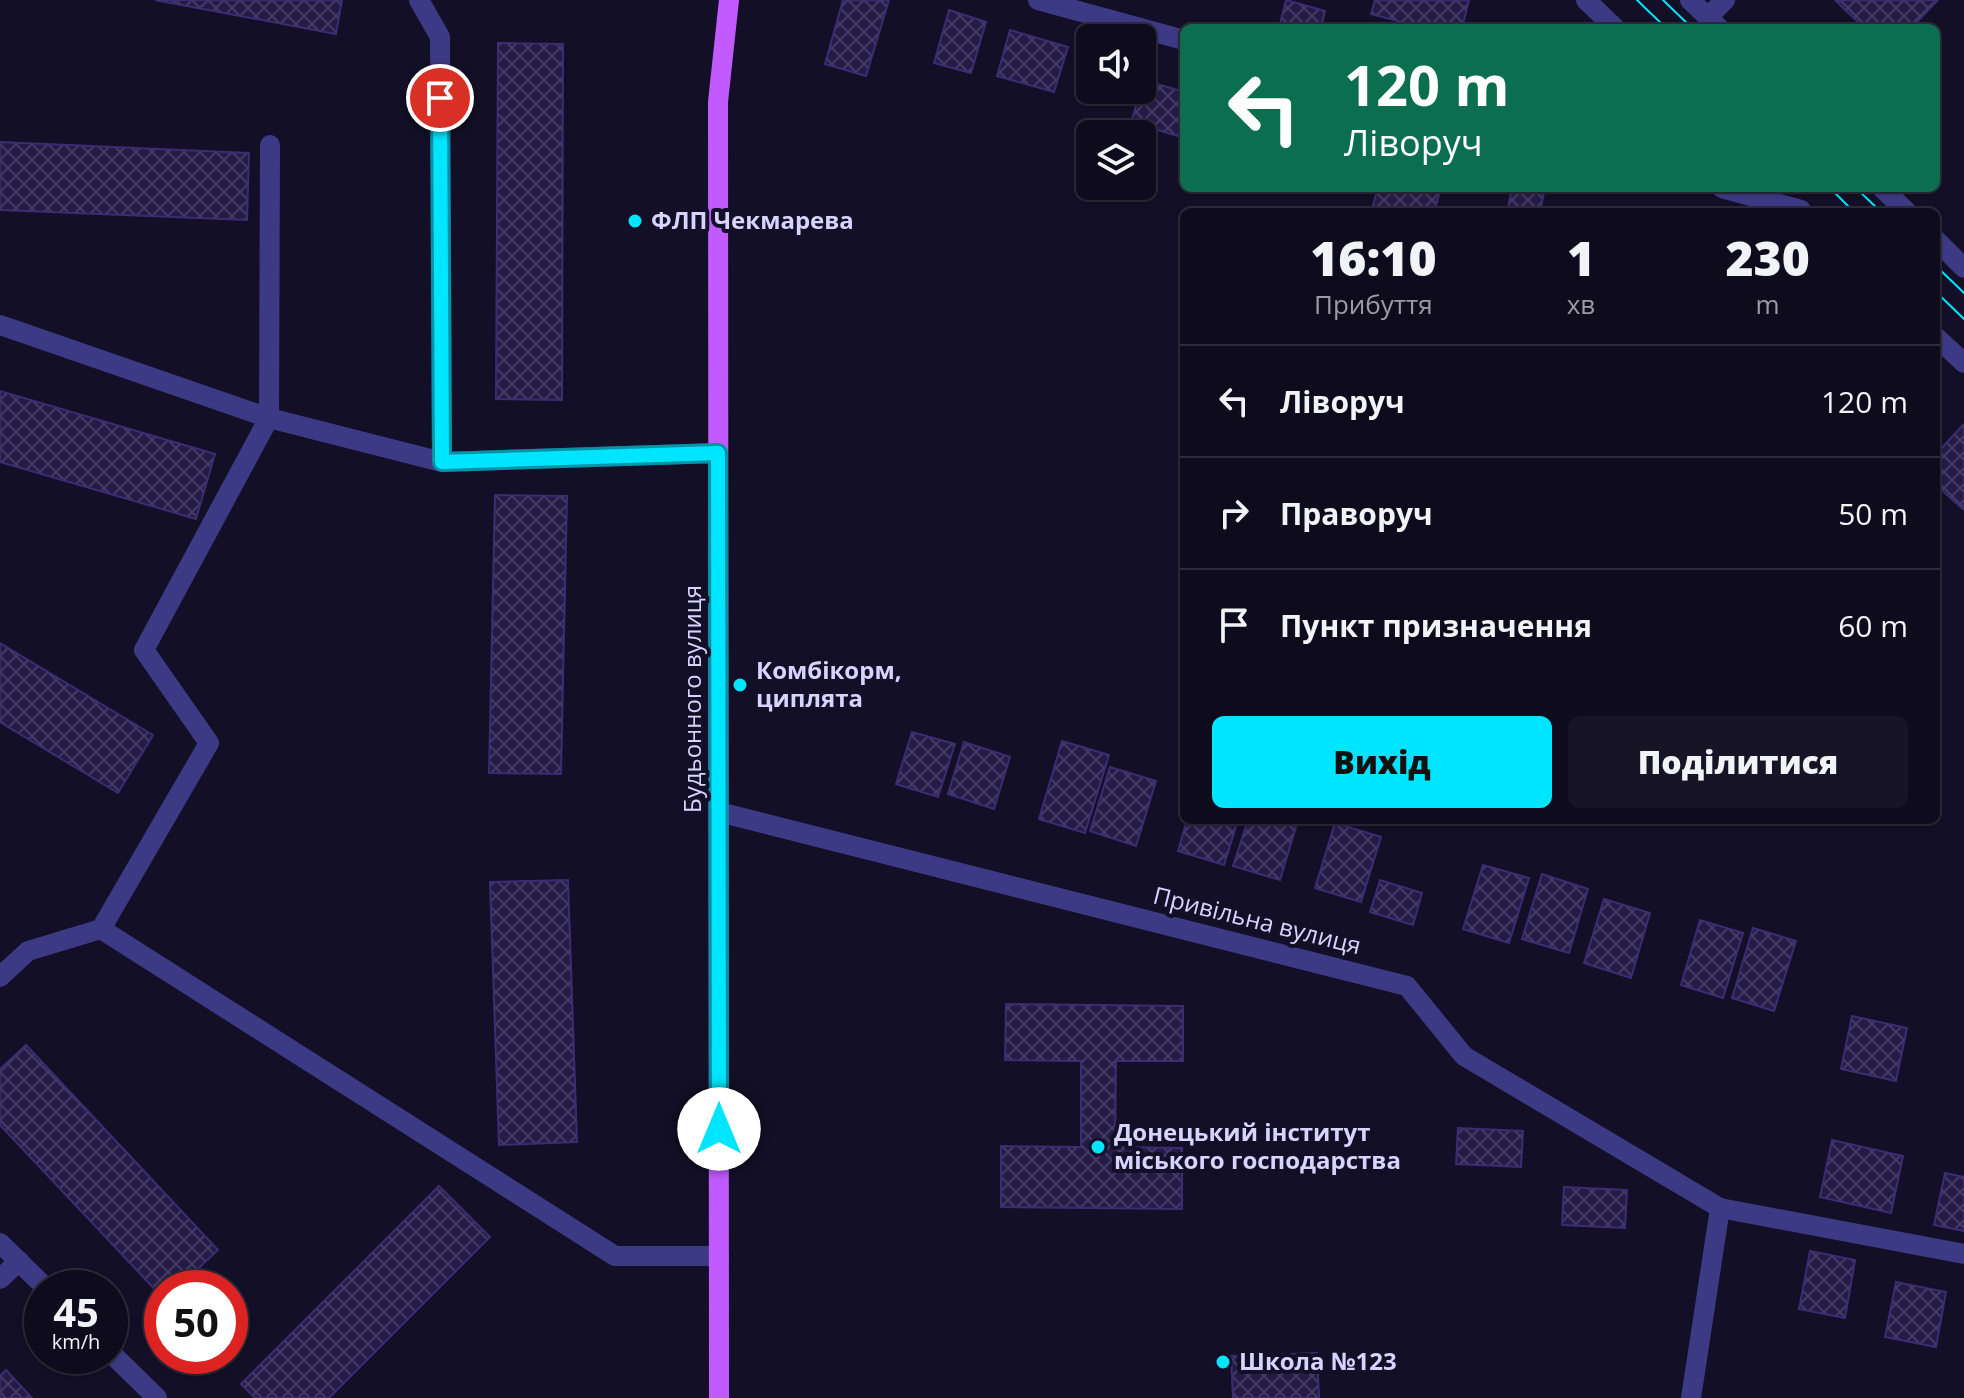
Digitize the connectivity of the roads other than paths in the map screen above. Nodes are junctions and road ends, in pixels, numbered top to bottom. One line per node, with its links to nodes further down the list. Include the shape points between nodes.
1 (419, 0): 24 (street, via 440,37)
2 (729, 0): 23 (main road, Будьонного вулиця, via 718,102)
3 (1038, 0): 9 (street)
4 (1586, 0): 8 (street)
5 (1690, 0): 7 (street)
6 (1725, 0): 7 (street)
7 (1713, 22)
8 (1611, 24)
9 (1180, 39)
10 (270, 145): 22 (street)
11 (1736, 192): 14 (street)
12 (1783, 192): 15 (street)
13 (1886, 192): 16 (street)
14 (1792, 208)
15 (1799, 208)
16 (1903, 208)
17 (1940, 244): 18 (street)
18 (1964, 268)
19 (0, 325): 22 (street)
20 (1940, 341): 21 (street)
21 (1964, 363)
22 (269, 418): 24 (street); 26 (street, via 144,650 209,743)
23 (718, 453): 24 (street); 25 (main road, Будьонного вулиця)
24 (442, 462)
25 (719, 812): 28 (street, Привільна вулиця, via 1407,986 1464,1056); 31 (main road, Будьонного вулиця)
26 (101, 929): 27 (street, via 28,951); 31 (street, via 615,1256)
27 (0, 977)
28 (1720, 1208): 30 (street, Привільна вулиця); 38 (street)
29 (0, 1243): 32 (street)
30 (1964, 1254)
31 (719, 1256): 37 (main road, Будьонного вулиця)
32 (19, 1261): 33 (street); 34 (street)
33 (28, 1270)
34 (0, 1279)
35 (128, 1370): 36 (street)
36 (157, 1398)
37 (719, 1398)
38 (1691, 1398)

